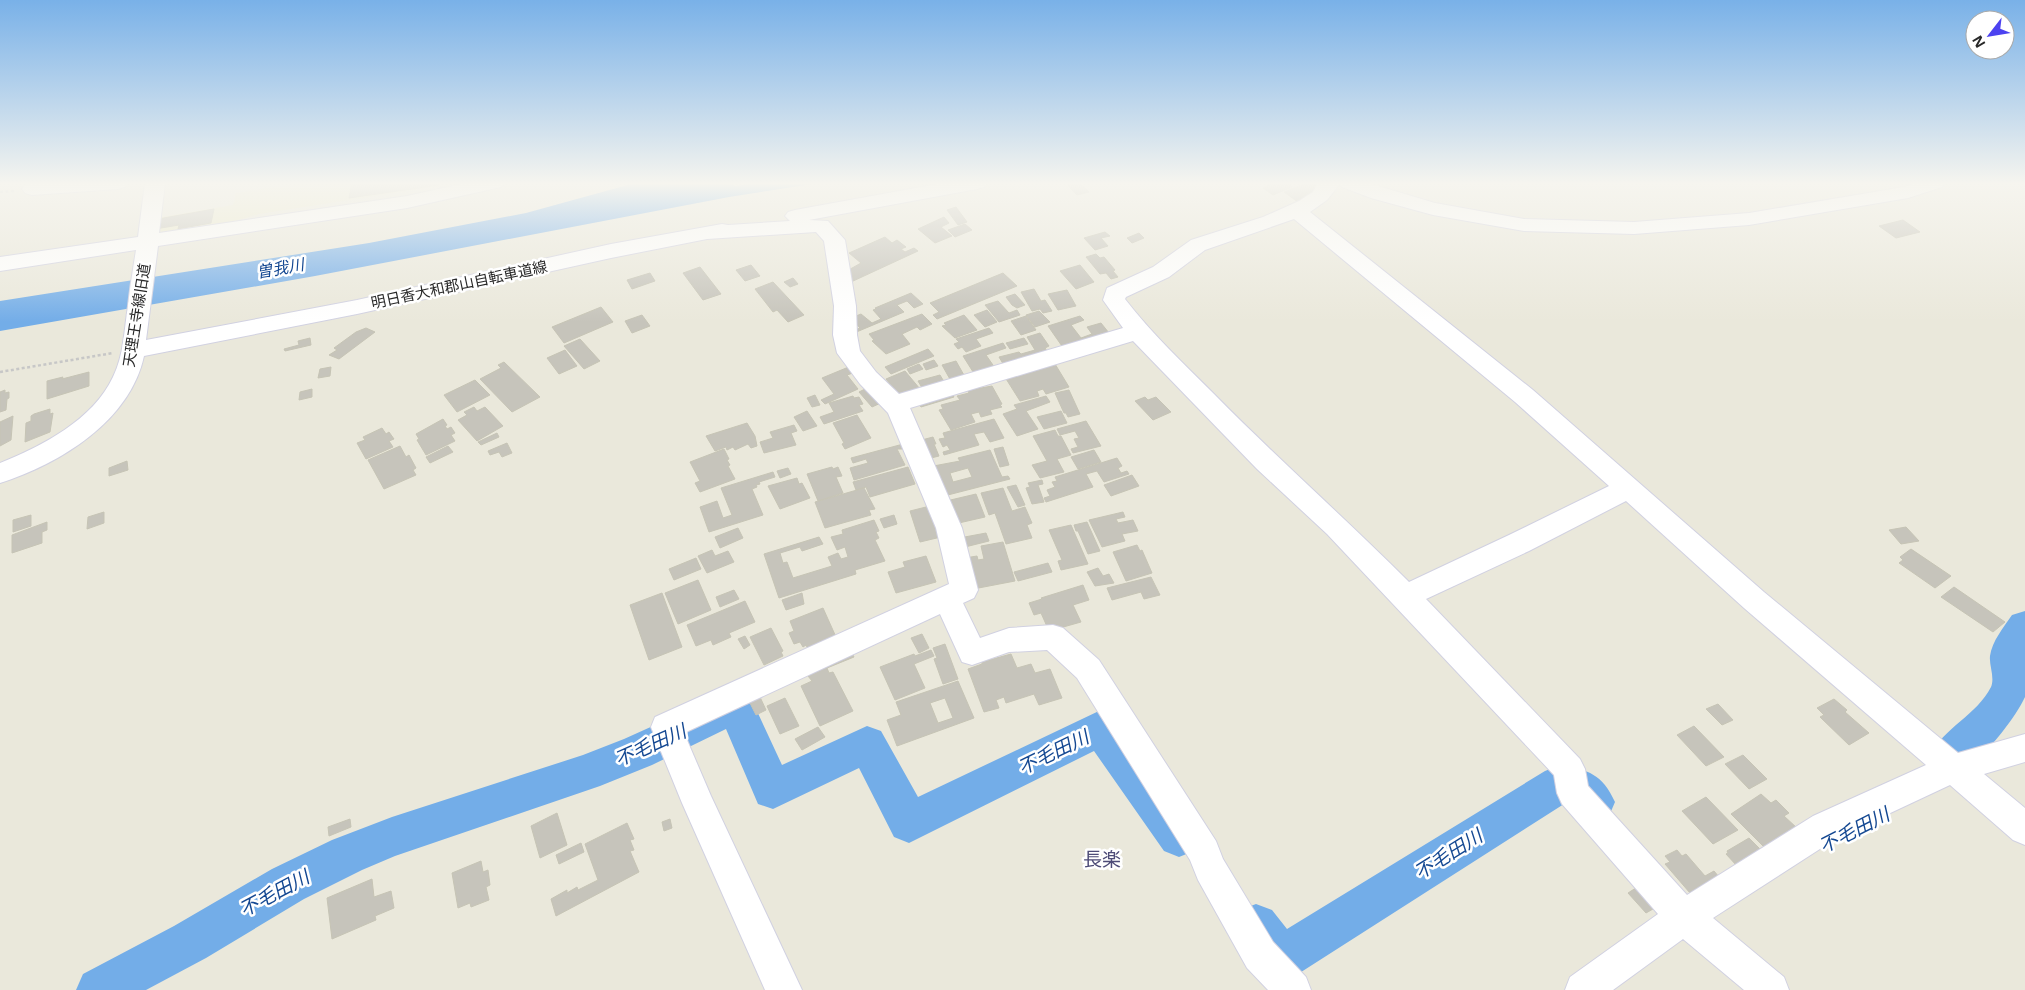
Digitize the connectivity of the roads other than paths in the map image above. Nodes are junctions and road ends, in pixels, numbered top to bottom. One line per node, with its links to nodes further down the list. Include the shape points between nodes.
1 (149, 229): 9 (street, 天理王寺線旧道)
2 (250, 229): 9 (street)
3 (726, 229): 8 (street, 明日香大和郡山自転車道線)
4 (760, 229): 8 (street)
5 (825, 229): 13 (street, via 834,240 849,353 868,378)
6 (1244, 229): 11 (street, via 1196,246 1167,268 1115,293 1114,300)
7 (1318, 229): 15 (street, via 1524,396)
8 (705, 233): 12 (street, 明日香大和郡山自転車道線, via 347,308)
9 (147, 247): 10 (street, 天理王寺線旧道); 12 (street, 天理王寺線旧道)
10 (0, 264)
11 (1138, 332): 13 (street); 16 (street)
12 (134, 343): 14 (street, 天理王寺線旧道, via 118,390 83,427 49,450)
13 (895, 404): 17 (street, via 949,528 964,590)
14 (0, 473)
15 (1627, 489): 16 (street); 19 (street)
16 (1405, 596): 21 (street, via 1569,769 1572,786)
17 (947, 598): 22 (street, via 672,741); 23 (street, via 972,653 1009,640 1053,637 1088,668 1207,860 1260,955)
18 (2025, 748): 19 (street)
19 (1952, 769): 20 (street); 21 (street, via 1825,827)
20 (2025, 829)
21 (1691, 913): 24 (street); 25 (street)
22 (784, 990)
23 (1293, 990)
24 (1583, 990)
25 (1771, 990)

